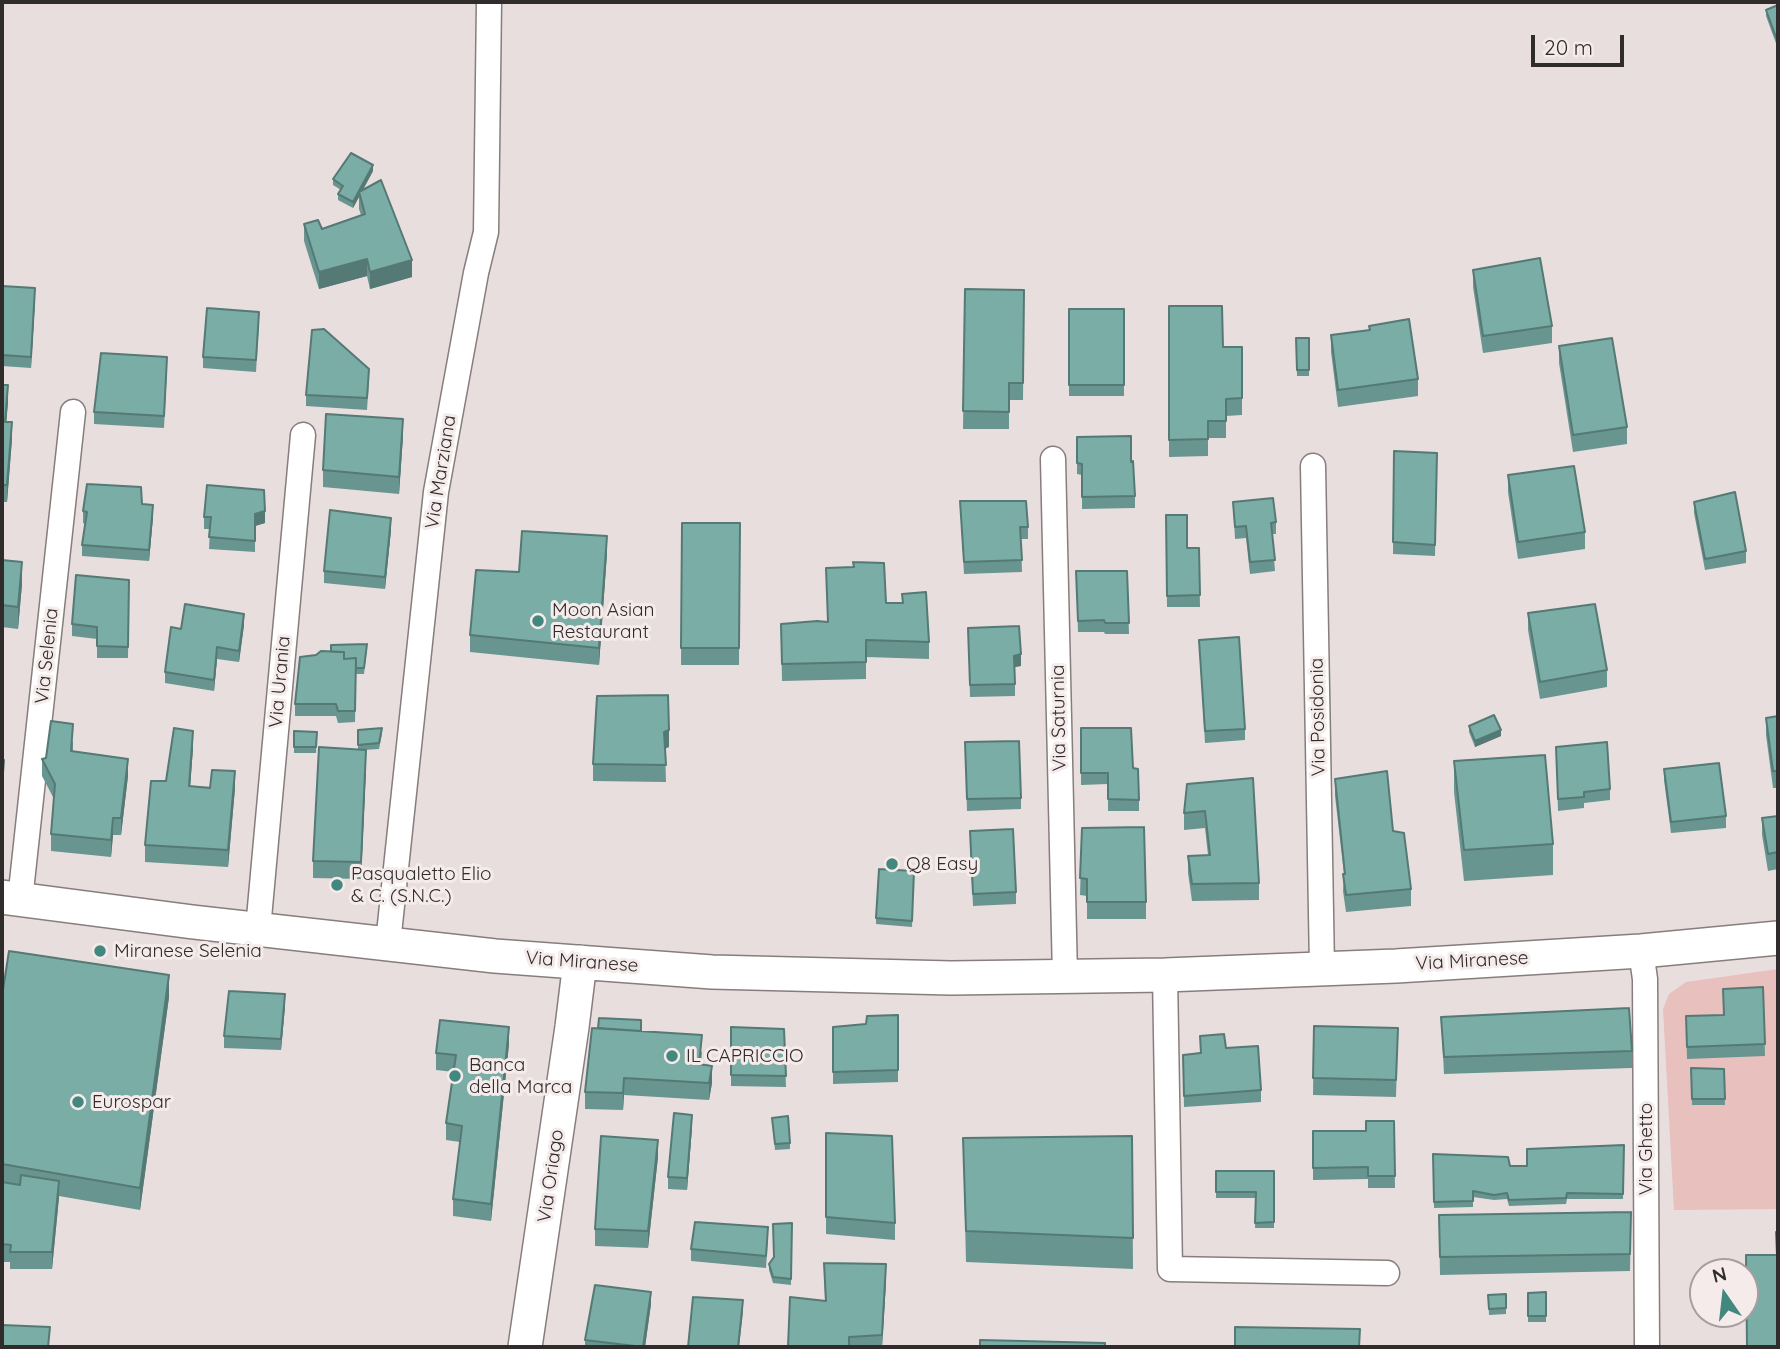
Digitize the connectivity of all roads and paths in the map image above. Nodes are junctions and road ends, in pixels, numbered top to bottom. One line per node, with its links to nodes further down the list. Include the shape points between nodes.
1 (489, 2): 9 (street, Via Marziana, via 486,232 436,492)
2 (73, 412): 6 (street, Via Selenia)
3 (303, 435): 7 (street, Via Urania)
4 (1053, 459): 14 (street, Via Saturnia)
5 (1313, 466): 12 (street, Via Posidonia)
6 (11, 898): 7 (street, Via Miranese)
7 (258, 929): 9 (street, Via Miranese)
8 (1778, 938): 10 (street, Via Miranese)
9 (388, 943): 11 (street, Via Miranese)
10 (1641, 951): 12 (street, Via Miranese); 17 (street, Via Ghetto)
11 (580, 962): 14 (street, Via Miranese, via 712,972); 16 (street, Via Oriago)
12 (1322, 968): 13 (street, Via Miranese)
13 (1165, 975): 14 (street, Via Miranese); 15 (street, via 1170,1269)
14 (1066, 977)
15 (1387, 1273)
16 (525, 1347)
17 (1647, 1347)

